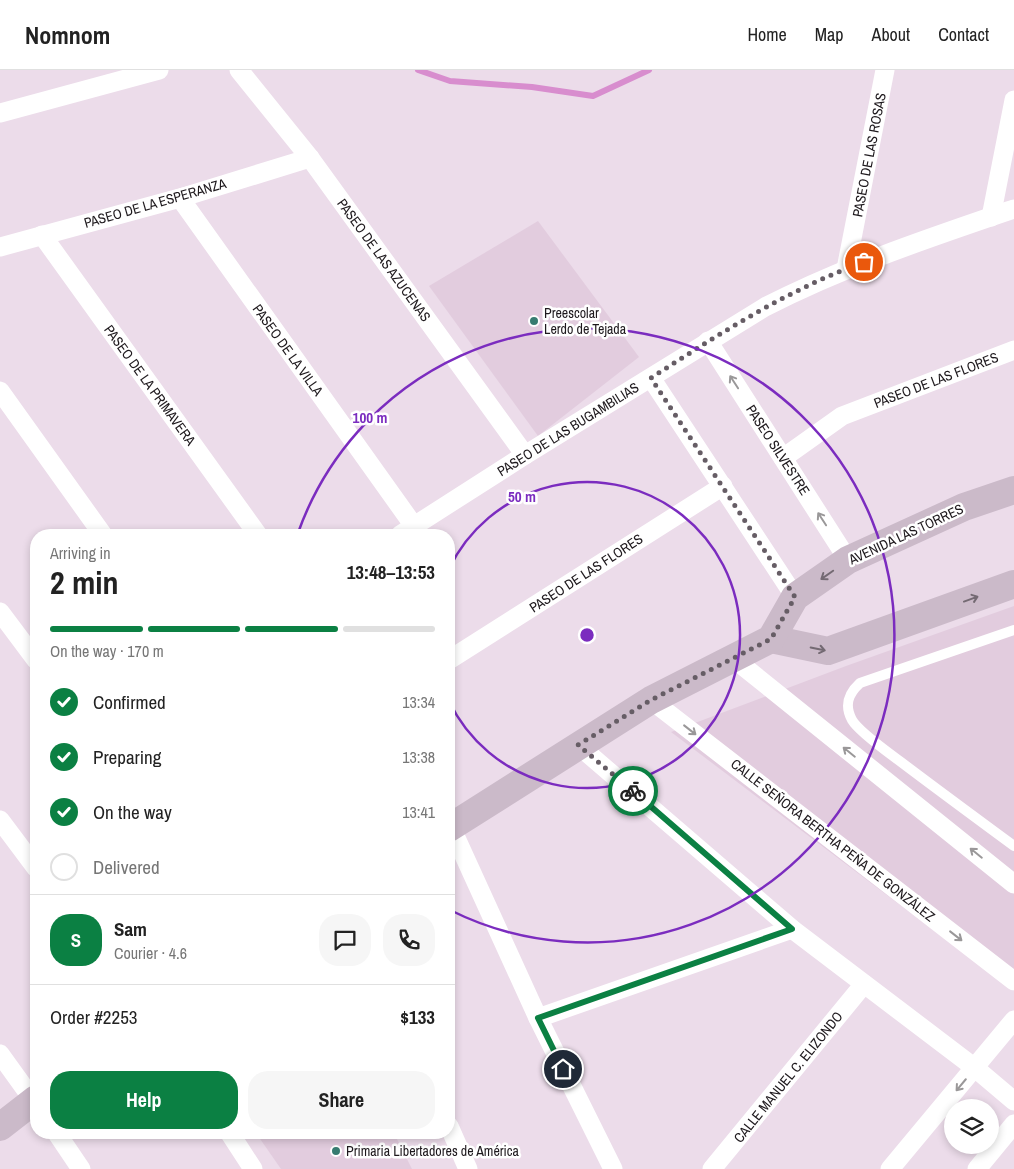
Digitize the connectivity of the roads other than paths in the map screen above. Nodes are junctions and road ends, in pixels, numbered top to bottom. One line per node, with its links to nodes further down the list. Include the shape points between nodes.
1 (159, 70): 5 (street)
2 (239, 70): 6 (street, PASEO DE LAS AZUCENAS)
3 (885, 70): 12 (street, PASEO DE LAS ROSAS)
4 (1014, 100): 9 (street)
5 (0, 113)
6 (310, 158): 7 (street, PASEO DE LA ESPERANZA); 17 (street, PASEO DE LAS AZUCENAS)
7 (180, 198): 10 (street, PASEO DE LA ESPERANZA); 23 (street, PASEO DE LA VILLA)
8 (1014, 209): 9 (street, PASEO DE LAS BUGAMBILIAS)
9 (991, 217): 12 (street, PASEO DE LAS BUGAMBILIAS)
10 (42, 235): 11 (street, PASEO DE LA ESPERANZA); 22 (street, PASEO DE LA PRIMAVERA)
11 (0, 247)
12 (846, 269): 13 (street, PASEO DE LAS BUGAMBILIAS, via 765,307)
13 (708, 341): 15 (street, PASEO DE LAS BUGAMBILIAS); 18 (street, PASEO SILVESTRE, one-way to 13)
14 (1014, 350): 18 (street, PASEO DE LAS FLORES, via 842,416)
15 (651, 378): 17 (street, PASEO DE LAS BUGAMBILIAS); 19 (street)
16 (0, 391): 21 (street)
17 (525, 455): 24 (street, PASEO DE LAS BUGAMBILIAS)
18 (783, 458): 25 (street, PASEO SILVESTRE, one-way to 18)
19 (723, 486): 27 (street); 32 (street, PASEO DE LAS FLORES)
20 (1014, 490): 25 (street, AVENIDA LAS TORRES, via 964,507)
21 (99, 529)
22 (254, 529)
23 (406, 529)
24 (410, 529)
25 (848, 560): 27 (street, AVENIDA LAS TORRES, one-way to 27)
26 (1014, 584): 30 (street, one-way to 26, via 828,651)
27 (795, 597): 30 (street, AVENIDA LAS TORRES)
28 (0, 612): 31 (street)
29 (1014, 630): 39 (lane, via 860,683 852,690 847,706 852,721 875,743)
30 (771, 639): 33 (street)
31 (30, 652)
32 (455, 656)
33 (733, 658): 34 (street); 41 (street, one-way to 33)
34 (651, 700): 35 (street); 43 (street, CALLE SEÑORA BERTHA PEÑA DE GONZÁLEZ, one-way to 43)
35 (578, 745): 37 (street); 42 (street)
36 (0, 820): 40 (street)
37 (455, 825)
38 (455, 839): 45 (street)
39 (1014, 846)
40 (30, 860)
41 (1014, 884)
42 (792, 929): 44 (street); 45 (street)
43 (1014, 981)
44 (864, 984): 48 (street); 61 (street, CALLE MANUEL C. ELIZONDO)
45 (538, 1018): 60 (street)
46 (1014, 1020): 48 (street)
47 (0, 1054): 49 (street)
48 (975, 1068): 50 (street); 62 (street, one-way to 62)
49 (30, 1094)
50 (1014, 1100)
51 (30, 1105): 53 (street)
52 (1014, 1124): 63 (street)
53 (0, 1127)
54 (61, 1139): 57 (street)
55 (234, 1139): 58 (street)
56 (455, 1139): 59 (street)
57 (81, 1169)
58 (254, 1169)
59 (468, 1169)
60 (613, 1169)
61 (712, 1169)
62 (890, 1169)
63 (977, 1169)

